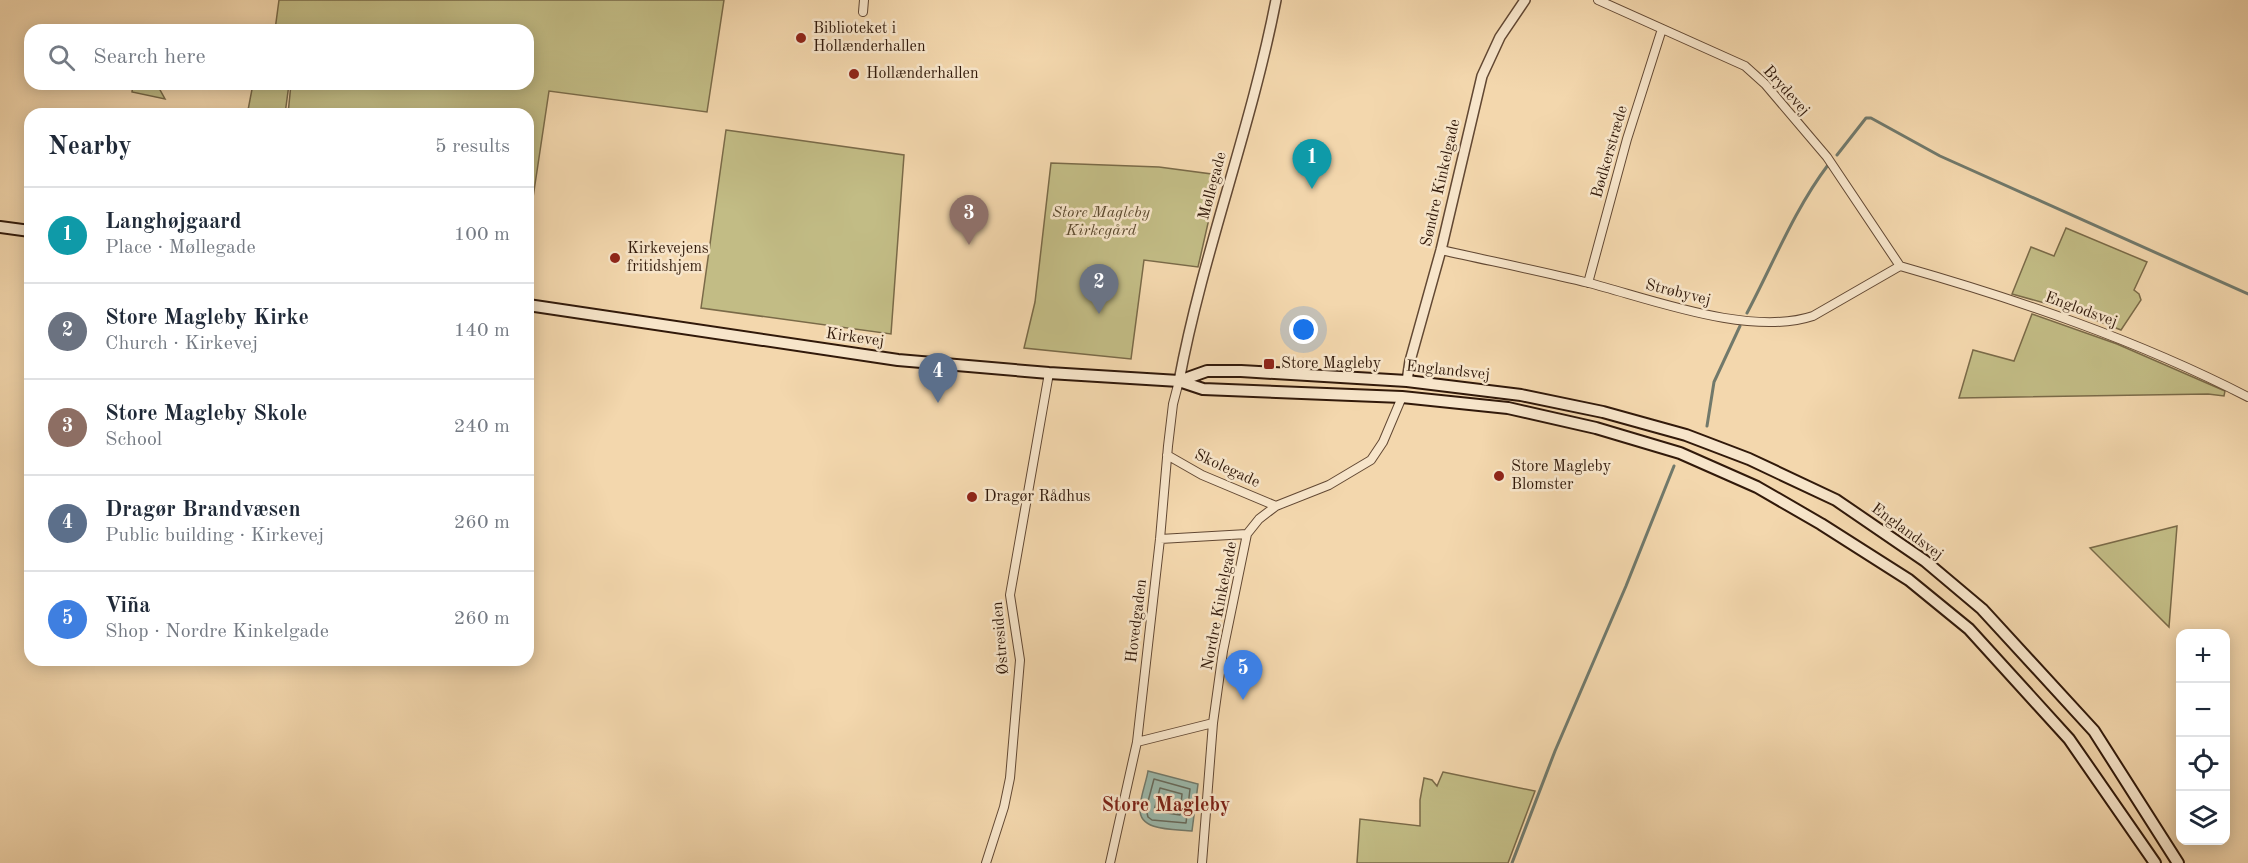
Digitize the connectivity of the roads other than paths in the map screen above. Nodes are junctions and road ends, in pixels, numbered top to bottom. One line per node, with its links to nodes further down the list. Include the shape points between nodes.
1 (864, 0): 5 (street)
2 (1276, 0): 14 (street, Møllegade)
3 (1525, 0): 9 (street, Søndre Kinkelgade, via 1500,37 1482,76)
4 (1598, 0): 6 (street, Brydevej)
5 (863, 12)
6 (1662, 29): 10 (street, Brydevej, via 1745,66 1765,84 1827,157); 11 (street, Bødkerstræde)
7 (0, 227): 8 (main road)
8 (24, 230)
9 (1441, 250): 11 (street, Strøbyvej); 15 (street, Søndre Kinkelgade)
10 (1900, 266): 11 (street, Strøbyvej, via 1813,316 1784,322 1698,313); 17 (street, Englodsvej, via 1990,292 2119,338)
11 (1588, 283)
12 (534, 306): 13 (main road, Kirkevej, via 898,360)
13 (1048, 374): 14 (main road, Kirkevej); 24 (street, Østresiden, via 1010,595 1020,660 1010,778)
14 (1179, 381): 15 (main road, Englandsvej, via 1207,371 1241,371); 16 (main road, Englandsvej, via 1203,388); 18 (street, Hovedgaden)
15 (1407, 381): 28 (main road, Englandsvej, via 1521,394 1686,435 1749,459 1836,500 1925,561 1982,609 2094,731)
16 (1402, 397): 19 (street, Nordre Kinkelgade, via 1371,460 1329,485); 27 (main road, Englandsvej, via 1517,410 1680,453 1757,487 1821,524 1909,580 1969,629 2069,739)
17 (2248, 397)
18 (1167, 455): 19 (street, Skolegade, via 1202,475); 21 (street, Hovedgaden)
19 (1276, 506): 20 (street, Nordre Kinkelgade)
20 (1247, 534): 21 (street); 22 (street, Nordre Kinkelgade)
21 (1160, 539): 23 (street, Hovedgaden)
22 (1213, 723): 23 (street); 26 (street, Nordre Kinkelgade)
23 (1137, 742): 25 (street, Hovedgaden)
24 (986, 863)
25 (1110, 863)
26 (1202, 863)
27 (2155, 863)
28 (2178, 863)

